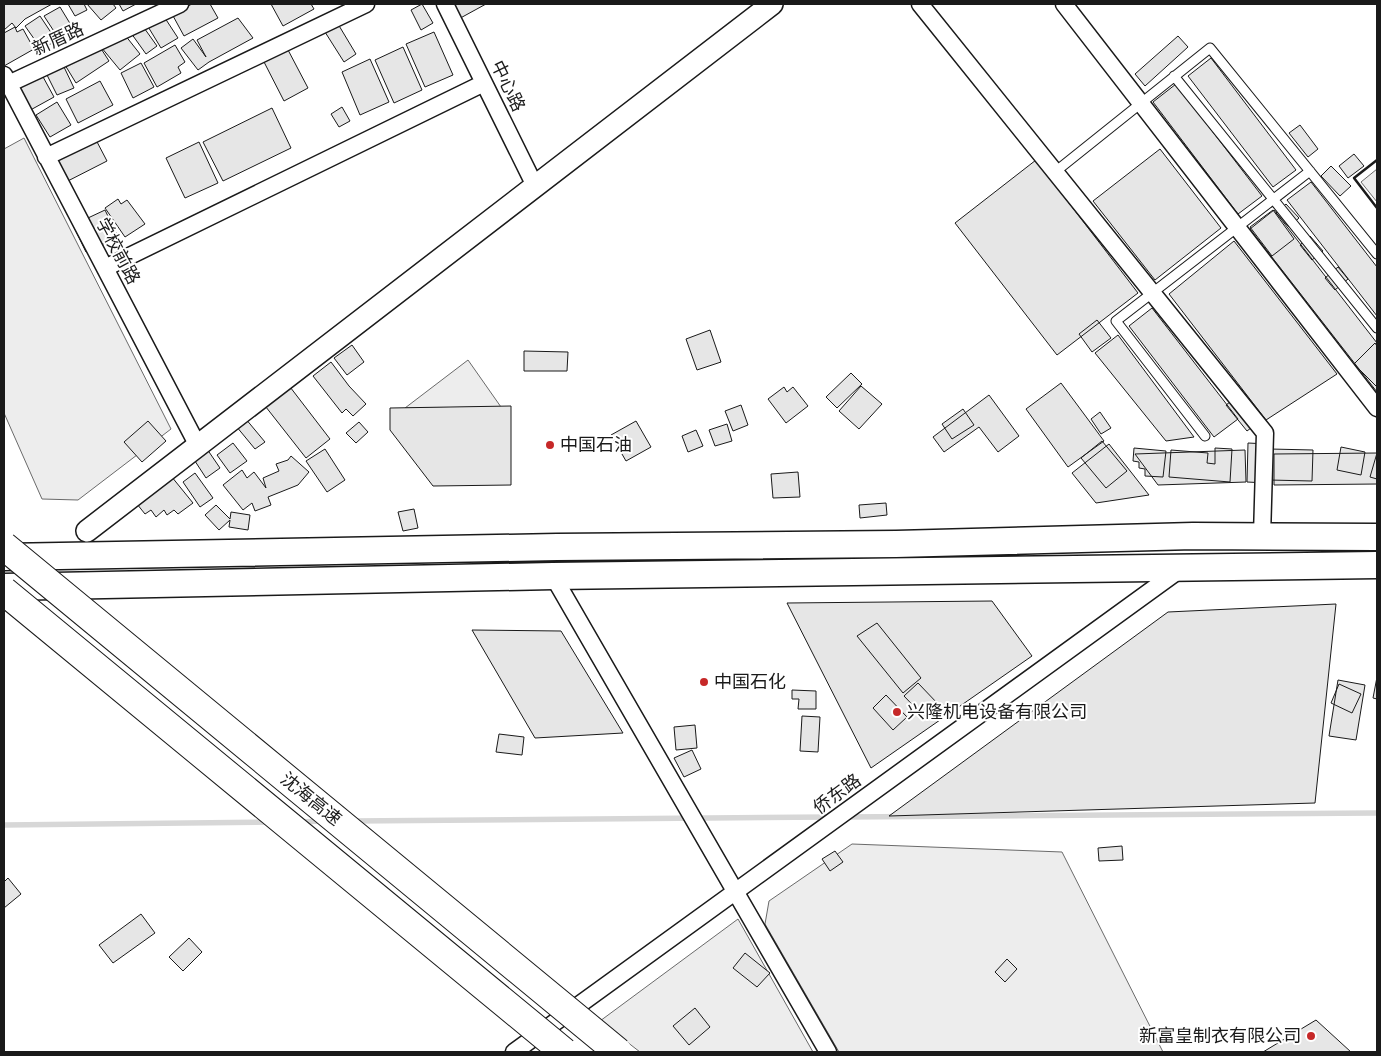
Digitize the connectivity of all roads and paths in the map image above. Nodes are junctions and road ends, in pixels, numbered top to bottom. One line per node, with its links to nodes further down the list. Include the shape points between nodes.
1 (180, 4): 8 (street, 新厝路)
2 (366, 4): 11 (street)
3 (445, 4): 9 (street, 中心路)
4 (772, 4): 14 (street)
5 (920, 4): 13 (street)
6 (1064, 4): 10 (street)
7 (1174, 76): 10 (lane); 12 (lane, via 1210,48); 15 (lane)
8 (5, 82): 11 (street, 学校前路)
9 (484, 83): 14 (street, 中心路); 18 (street)
10 (1141, 103): 13 (lane); 16 (street)
11 (46, 157): 18 (street, 学校前路)
12 (1310, 171): 15 (lane); 17 (lane)
13 (1055, 172): 19 (street)
14 (535, 186): 23 (street)
15 (1273, 199): 16 (lane); 20 (lane)
16 (1237, 227): 19 (lane); 21 (street)
17 (1377, 254)
18 (105, 268): 23 (street, 学校前路)
19 (1152, 293): 22 (lane, via 1116,321); 25 (street, via 1266,433)
20 (1377, 328)
21 (1377, 408)
22 (1204, 436)
23 (198, 446): 24 (street)
24 (88, 531)
25 (1262, 536): 26 (main road); 28 (main road)
26 (1377, 537)
27 (4, 546): 36 (highway, 沈海高速, bridge)
28 (4, 557)
29 (1377, 565): 30 (main road)
30 (1183, 567): 31 (main road); 33 (street, 侨东路)
31 (553, 576): 32 (main road); 33 (street)
32 (4, 589): 35 (highway, 沈海高速, bridge)
33 (736, 892): 34 (street, 侨东路); 37 (street)
34 (514, 1052)
35 (564, 1052)
36 (618, 1052)
37 (828, 1052)

